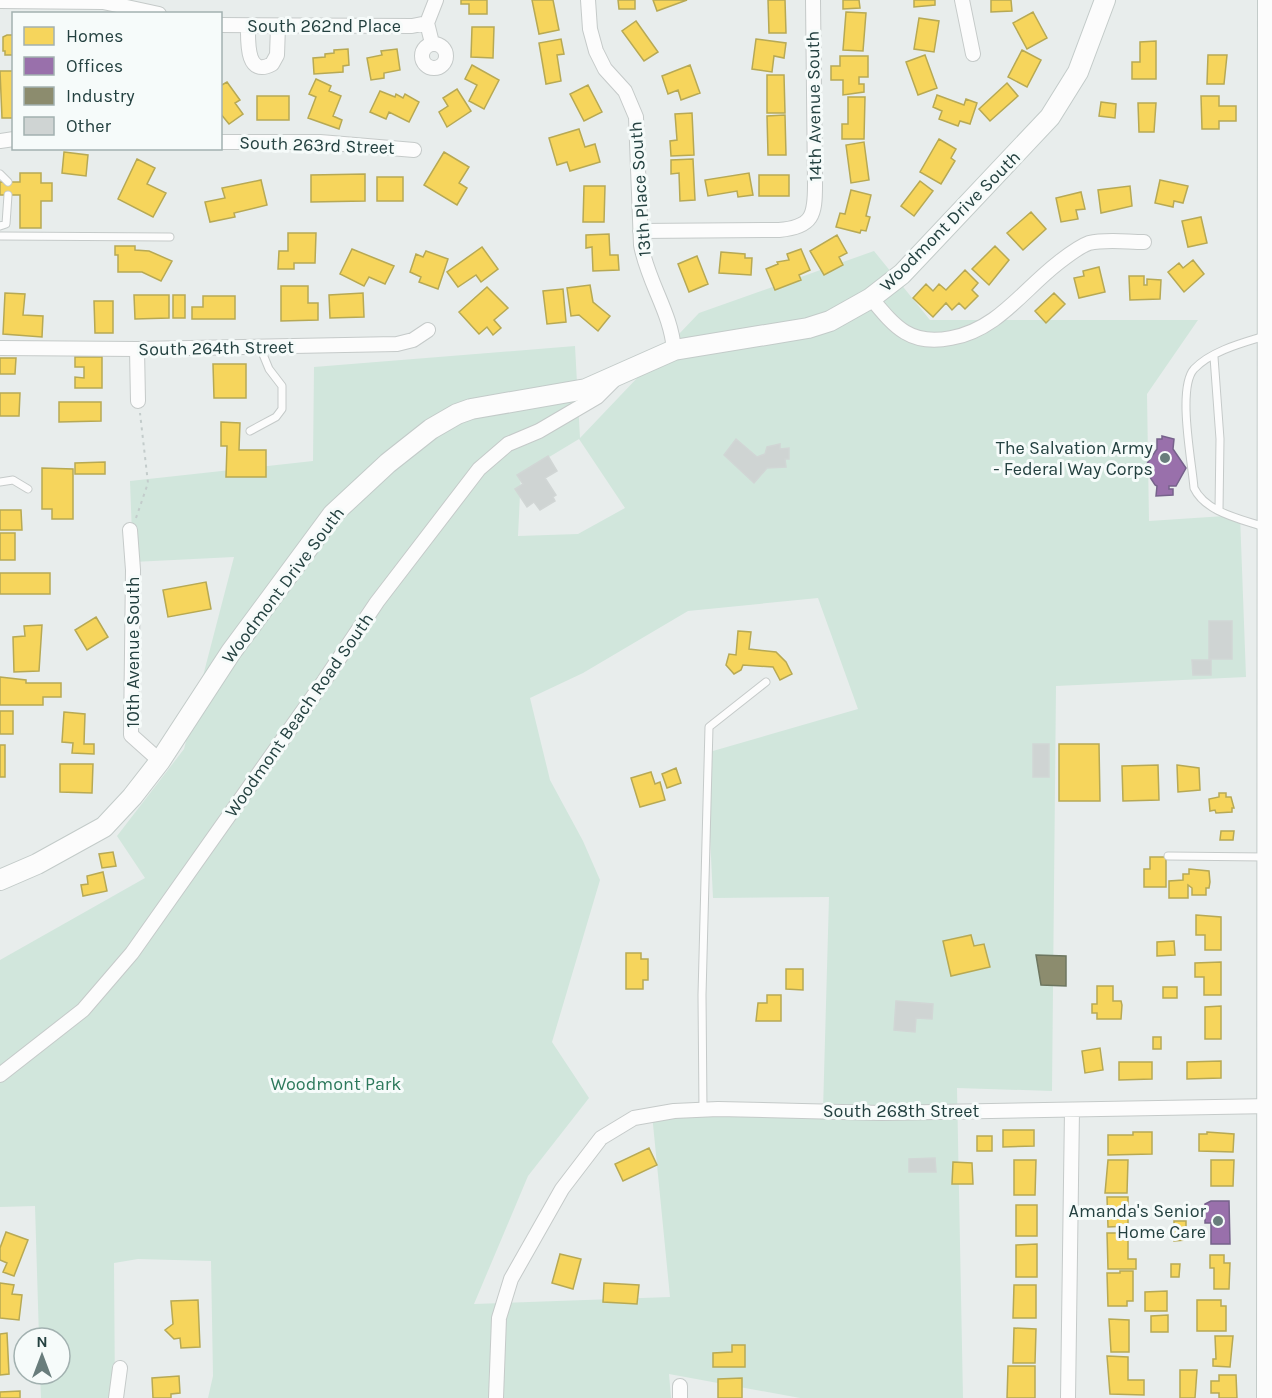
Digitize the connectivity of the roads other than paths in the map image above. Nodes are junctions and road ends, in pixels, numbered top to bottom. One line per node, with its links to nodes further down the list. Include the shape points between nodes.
1 (436, 0): 9 (street)
2 (588, 0): 22 (street, 13th Place South, via 596,51 605,69 626,91 636,117)
3 (813, 0): 22 (street, 14th Avenue South, via 814,213 804,224 788,229)
4 (962, 0): 15 (street)
5 (1106, 0): 26 (main road, Woodmont Drive South, via 1078,72 1050,117 902,274)
6 (1268, 0): 11 (main road)
7 (0, 1): 8 (street, via 80,1)
8 (132, 10)
9 (427, 23): 13 (street, South 262nd Place); 14 (street)
10 (222, 25): 12 (street, South 262nd Place)
11 (1270, 25): 28 (main road)
12 (248, 26): 13 (street, South 262nd Place); 13 (street, via 250,57 263,67 272,64 277,56)
13 (278, 26)
14 (432, 44)
15 (973, 54)
16 (222, 142): 17 (street, South 263rd Street, via 320,142)
17 (414, 150)
18 (0, 174): 19 (lane)
19 (8, 182)
20 (8, 195): 21 (lane, via 6,224)
21 (0, 226)
22 (640, 231): 32 (street, 13th Place South, via 644,260 672,327)
23 (0, 236): 24 (lane)
24 (170, 237)
25 (1144, 242): 26 (street, via 1089,243 1070,253 1039,277 995,321 967,336 945,340 917,338 896,329)
26 (871, 298): 32 (main road, Woodmont Drive South, via 830,321 808,328)
27 (428, 330): 29 (street, South 264th Street, via 397,344)
28 (1268, 336): 33 (lane, via 1236,345); 37 (main road)
29 (260, 347): 31 (street, South 264th Street); 36 (lane, via 282,386 282,409 276,417)
30 (0, 348): 31 (street, South 264th Street)
31 (137, 349): 35 (street)
32 (674, 350): 34 (main road, Woodmont Drive South)
33 (1214, 357): 40 (lane, via 1220,439); 40 (lane, via 1194,369 1185,390 1194,488 1205,504)
34 (616, 378): 44 (main road, Woodmont Drive South, via 567,393 457,414 388,463 333,514 231,652); 49 (street, Woodmont Beach Road South, via 597,398 508,444 479,469 377,602 132,953 83,1010)
35 (138, 401)
36 (250, 431)
37 (1270, 451): 42 (main road)
38 (0, 482): 39 (lane, via 13,480)
39 (28, 489)
40 (1219, 510): 42 (lane)
41 (130, 530): 44 (street, 10th Avenue South, via 131,735)
42 (1269, 535): 45 (main road)
43 (766, 682): 51 (lane, via 709,728)
44 (160, 761): 48 (main road, Woodmont Drive South, via 104,826)
45 (1270, 830): 47 (main road)
46 (1168, 856): 47 (lane)
47 (1268, 857): 50 (main road)
48 (0, 880)
49 (0, 1075)
50 (1270, 1106): 52 (street, South 268th Street); 53 (main road)
51 (703, 1110): 52 (street, South 268th Street, via 882,1113); 56 (street, South 268th Street, via 652,1114 616,1127 601,1138 562,1189 507,1290 499,1318)
52 (1072, 1110): 57 (street)
53 (1270, 1355): 58 (main road)
54 (120, 1368): 55 (street)
55 (116, 1398)
56 (496, 1398)
57 (1068, 1398)
58 (1267, 1398)

